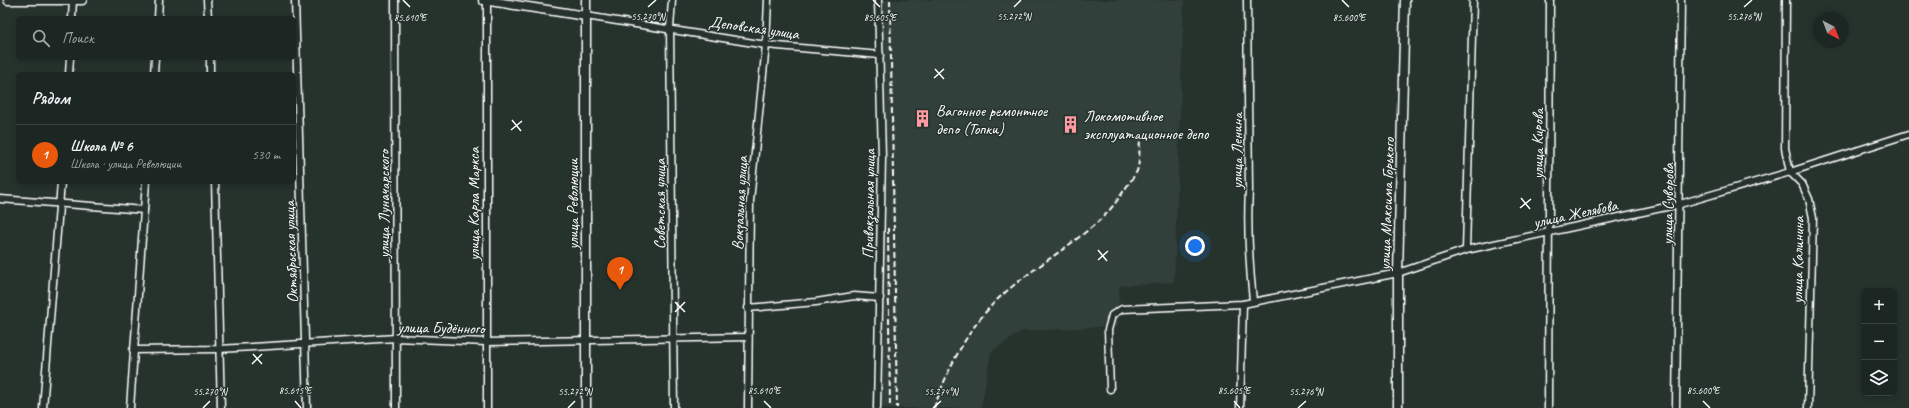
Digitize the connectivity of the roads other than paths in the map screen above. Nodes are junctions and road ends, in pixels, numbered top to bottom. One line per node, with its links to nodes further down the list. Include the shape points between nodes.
1 (8, 0): 2 (street)
2 (73, 0): 3 (street); 20 (street)
3 (82, 0)
4 (159, 0): 21 (street)
5 (207, 0): 22 (street)
6 (294, 0): 23 (street, Октябрьская улица)
7 (395, 0): 52 (street, улица Луначарского)
8 (483, 0): 9 (street, Деповская улица)
9 (487, 0): 24 (street, Деповская улица); 55 (street, улица Карла Маркса)
10 (586, 0): 24 (street, улица Революции)
11 (672, 0): 25 (street, Советская улица)
12 (768, 0): 26 (street, Вокзальная улица)
13 (878, 0): 27 (street, Привокзальная улица)
14 (1247, 0): 48 (street, улица Ленина, via 1248,246)
15 (1405, 0): 46 (street, улица Максима Горького)
16 (1473, 0): 45 (street)
17 (1550, 0): 44 (street, улица Кирова)
18 (1681, 0): 41 (street, улица Суворова)
19 (1786, 0): 36 (street, via 1785,148)
20 (72, 16)
21 (158, 16)
22 (208, 16)
23 (295, 16)
24 (586, 16): 25 (street, Деповская улица); 54 (street, улица Революции)
25 (670, 28): 26 (street, Деповская улица); 53 (street, Советская улица)
26 (766, 45): 27 (street, Деповская улица); 50 (street, Вокзальная улица, via 750,201)
27 (880, 55): 47 (street, Привокзальная улица)
28 (296, 57): 56 (street, Октябрьская улица)
29 (70, 60): 32 (street)
30 (155, 60): 33 (street)
31 (210, 60): 34 (street)
32 (69, 72)
33 (154, 72)
34 (210, 72)
35 (1909, 134): 36 (street, улица Желябова)
36 (1790, 172): 41 (street, улица Желябова); 74 (street, улица Калинина, via 1802,184 1809,199 1812,218)
37 (62, 184): 42 (street)
38 (146, 184): 43 (street)
39 (215, 184): 57 (street)
40 (0, 199): 42 (street)
41 (1680, 204): 44 (street, улица Желябова); 73 (street, улица Суворова)
42 (60, 205): 43 (street); 60 (street)
43 (144, 210): 58 (street)
44 (1550, 231): 45 (street, улица Желябова); 72 (street, улица Кирова)
45 (1466, 250): 46 (street, улица Желябова)
46 (1398, 273): 48 (street, улица Желябова); 71 (street, улица Максима Горького)
47 (880, 298): 50 (street, via 854,296); 69 (street, Привокзальная улица)
48 (1253, 301): 49 (street, улица Желябова)
49 (1243, 304): 59 (street, улица Желябова, via 1138,307 1122,309 1112,315 1108,330); 70 (street)
50 (748, 308): 51 (street, Вокзальная улица)
51 (748, 336): 53 (street, улица Будённого); 68 (street, Вокзальная улица)
52 (396, 338): 55 (street, улица Будённого); 56 (street, улица Будённого); 64 (street, улица Луначарского)
53 (673, 338): 54 (street, улица Будённого); 67 (street, Советская улица)
54 (587, 340): 55 (street, улица Будённого); 66 (street, улица Революции)
55 (486, 342): 65 (street, улица Карла Маркса)
56 (306, 344): 57 (street, улица Будённого); 63 (street, Октябрьская улица)
57 (219, 349): 58 (street, улица Будённого); 62 (street)
58 (133, 350): 61 (street)
59 (1110, 389)
60 (43, 408)
61 (130, 408)
62 (221, 408)
63 (307, 408)
64 (396, 408)
65 (487, 408)
66 (586, 408)
67 (674, 408)
68 (748, 408)
69 (877, 408)
70 (1240, 408)
71 (1398, 408)
72 (1548, 408)
73 (1676, 408)
74 (1808, 408)

